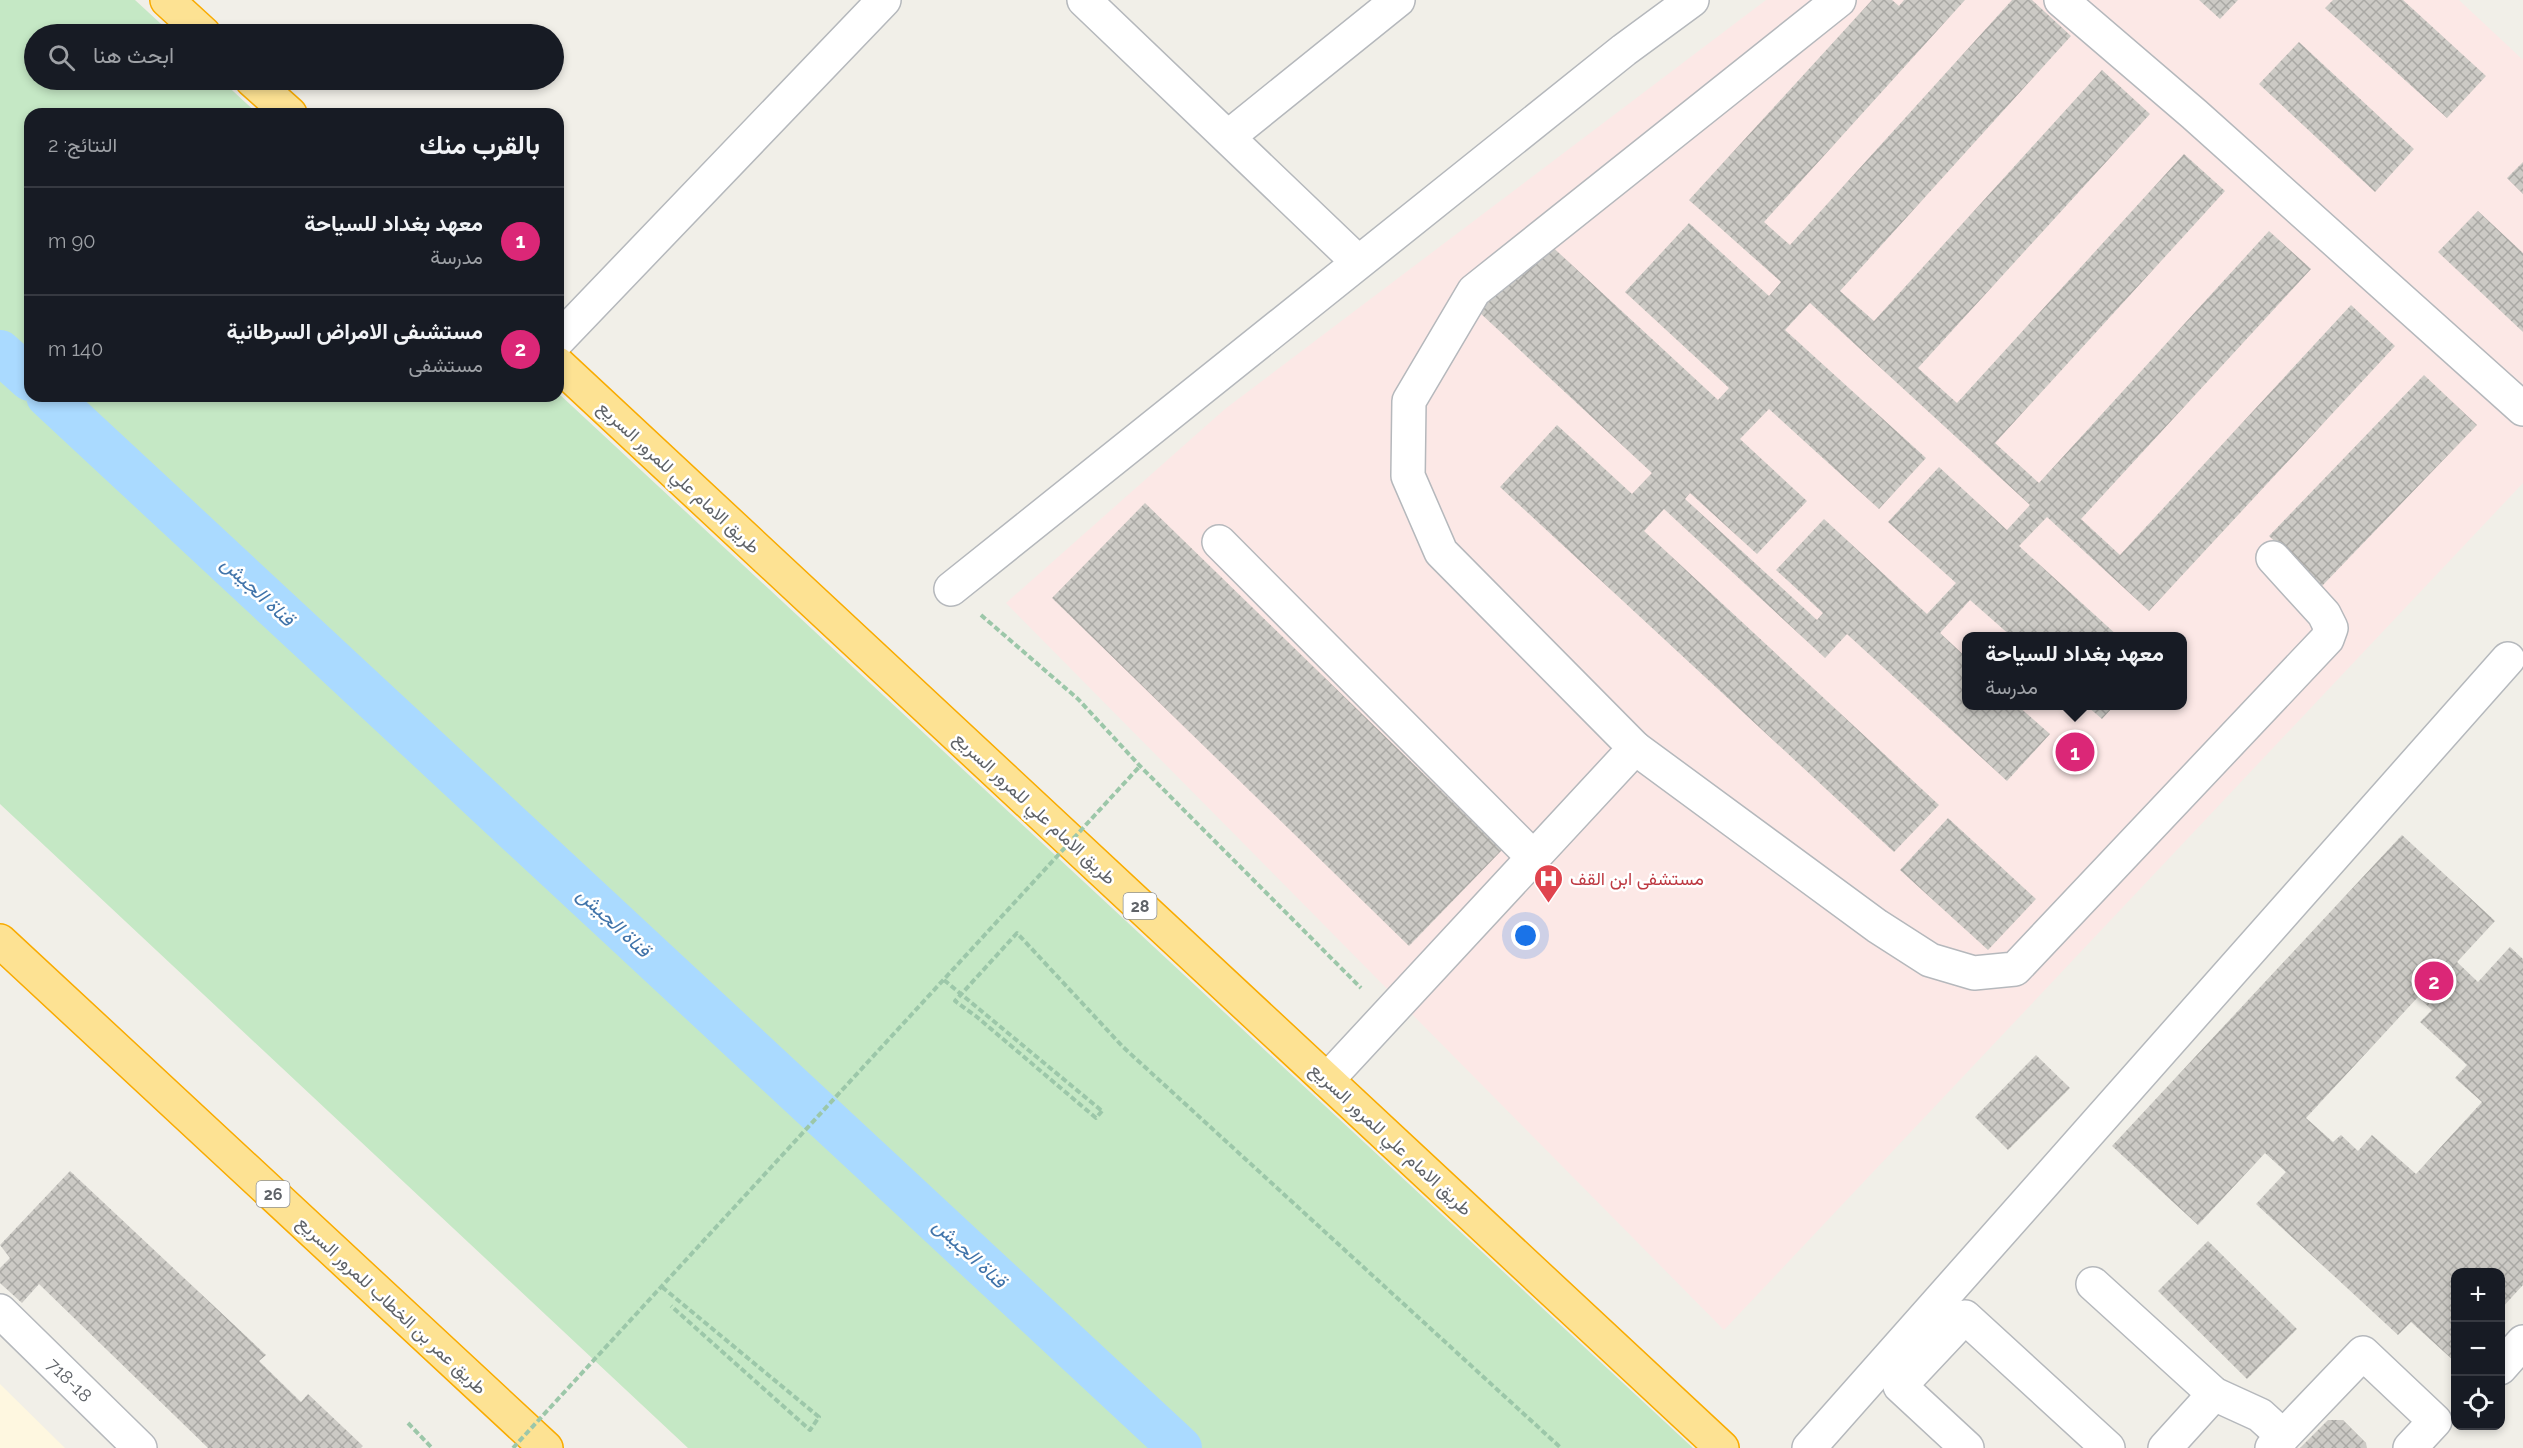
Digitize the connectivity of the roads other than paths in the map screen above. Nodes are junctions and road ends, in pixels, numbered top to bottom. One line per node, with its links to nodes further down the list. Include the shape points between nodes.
1 (167, 0): 8 (highway)
2 (884, 0): 13 (street)
3 (1084, 0): 11 (street)
4 (1398, 0): 11 (street)
5 (1692, 0): 12 (street)
6 (1839, 0): 20 (street, via 1474,291 1409,401 1408,476 1441,552)
7 (2061, 0): 15 (street)
8 (193, 24)
9 (263, 90): 10 (highway)
10 (283, 108)
11 (1228, 137): 12 (street)
12 (1359, 262): 18 (street)
13 (564, 334)
14 (564, 370): 23 (highway, طريق الامام علي للمرور السريع / 28)
15 (2523, 409)
16 (1219, 543): 21 (street)
17 (2273, 558): 20 (street, via 2324,614 2331,628 2327,639 2015,969 1974,973 1930,960 1876,926)
18 (951, 588)
19 (2508, 659): 34 (street)
20 (1635, 747): 21 (street)
21 (1533, 858): 23 (street)
22 (0, 941): 32 (highway, طريق عمر بن الخطاب للمرور السريع / 26)
23 (1328, 1080): 33 (highway, طريق الامام علي للمرور السريع / 28)
24 (2093, 1284): 28 (street)
25 (0, 1311): 31 (street, 718-18)
26 (2523, 1342): 27 (street)
27 (2505, 1362)
28 (2214, 1394): 30 (street, via 2260,1415); 37 (street)
29 (2445, 1414): 30 (street, via 2363,1353); 38 (street)
30 (2278, 1442)
31 (140, 1448)
32 (546, 1448)
33 (1722, 1448)
34 (1809, 1448)
35 (1967, 1448): 36 (street, via 1900,1386 1965,1317)
36 (2108, 1448)
37 (2165, 1448)
38 (2410, 1448)

